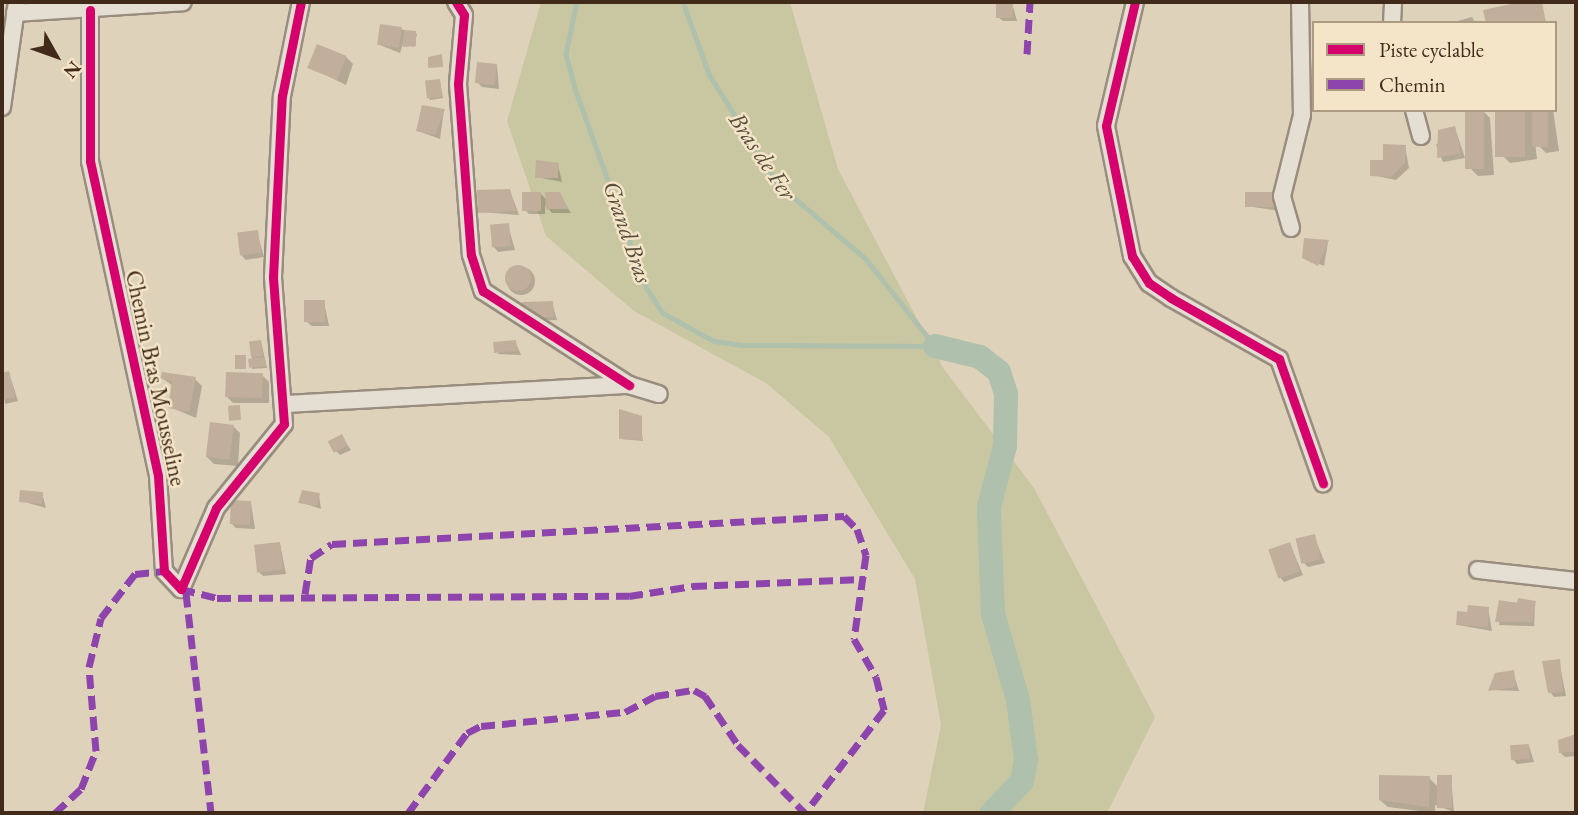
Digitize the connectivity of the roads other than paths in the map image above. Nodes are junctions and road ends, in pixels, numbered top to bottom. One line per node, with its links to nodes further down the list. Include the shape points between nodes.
1 (183, 2): 8 (street)
2 (301, 2): 16 (street, Chemin Bras Mousseline, via 282,96 272,276)
3 (456, 2): 14 (street, via 464,15 458,84 471,255 483,291)
4 (1135, 2): 17 (street, via 1106,126 1132,256 1149,283 1279,359)
5 (1300, 2): 13 (street, via 1302,115 1282,196)
6 (1393, 2): 9 (street)
7 (16, 8): 8 (street); 10 (street)
8 (90, 10): 16 (street, Chemin Bras Mousseline, via 90,160 158,476 164,571 181,589 216,508 248,463 281,432)
9 (1392, 21)
10 (2, 107)
11 (1415, 112): 12 (street)
12 (1421, 136)
13 (1291, 228)
14 (629, 385): 15 (street); 16 (street)
15 (659, 394)
16 (286, 404)
17 (1323, 483)
18 (1478, 570): 19 (street)
19 (1576, 581)

